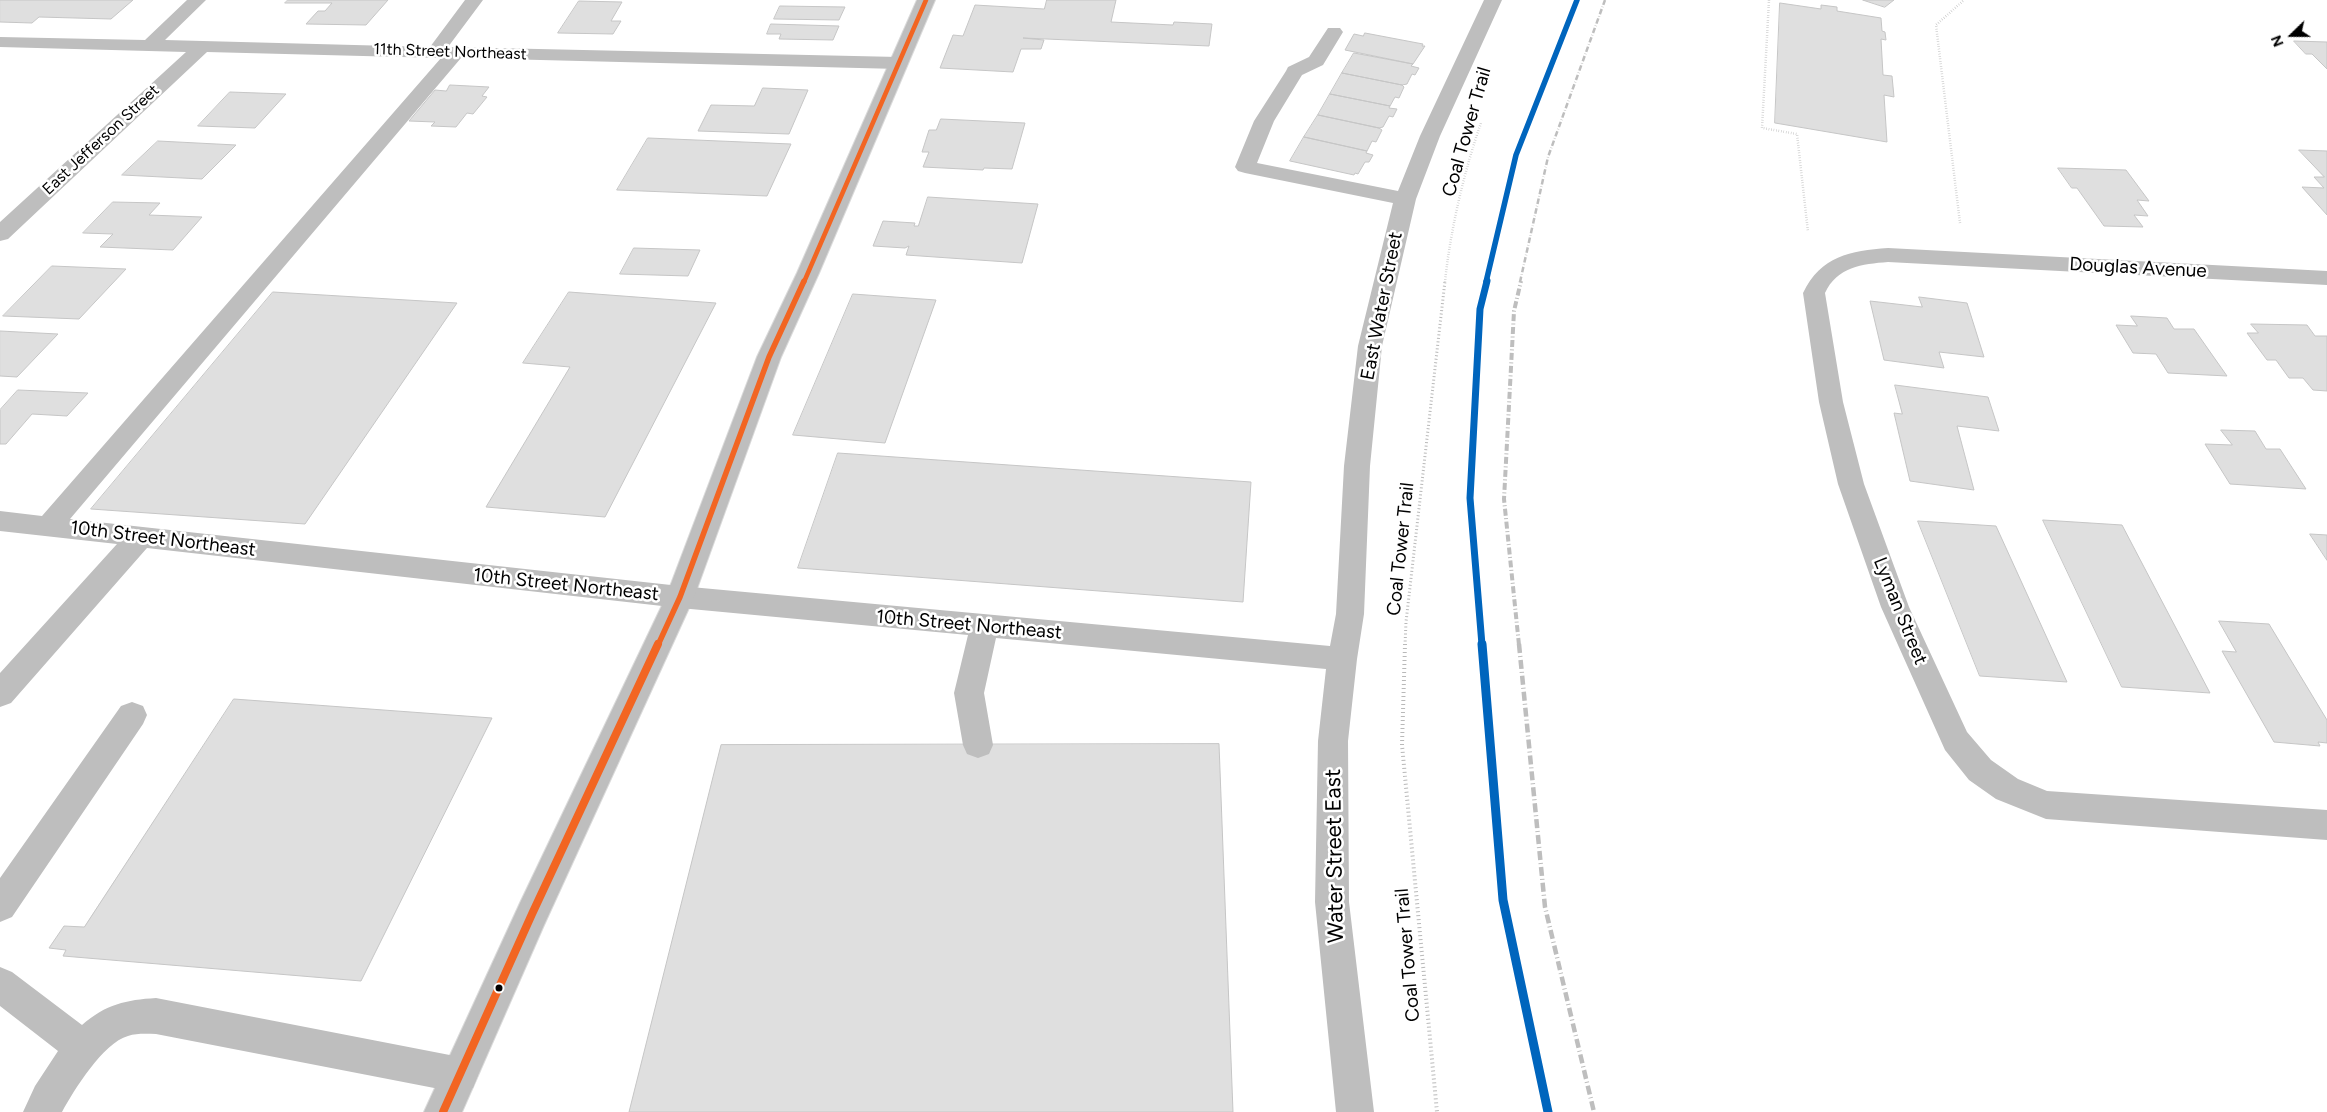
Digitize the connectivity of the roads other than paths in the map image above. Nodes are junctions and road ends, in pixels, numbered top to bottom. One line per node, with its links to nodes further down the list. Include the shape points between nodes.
1 (197, 0): 7 (street)
2 (474, 0): 9 (street)
3 (926, 0): 10 (street)
4 (1491, 0): 11 (street, East Water Street)
5 (1334, 32): 11 (street, via 1316,61 1295,71 1264,120 1245,167)
6 (0, 42): 7 (street, 11th Street Northeast)
7 (150, 45): 8 (street, 11th Street Northeast)
8 (203, 46): 9 (street, 11th Street Northeast); 12 (street, East Jefferson Street)
9 (446, 51): 10 (street, 11th Street Northeast); 16 (street)
10 (899, 63): 18 (street, via 769,357)
11 (1405, 199): 20 (street, East Water Street, via 1370,346 1357,466 1350,614)
12 (0, 234)
13 (1949, 258): 14 (street, Douglas Avenue); 24 (street, Lyman Street, via 1888,255 1849,259 1826,273 1814,293 1832,402 1851,484 1895,607 1956,741 1980,770 2007,789 2046,805)
14 (2327, 278)
15 (0, 521): 16 (street, 10th Street Northeast)
16 (48, 525): 17 (street, 10th Street Northeast)
17 (141, 536): 18 (street, 10th Street Northeast); 21 (street)
18 (680, 598): 19 (street, 10th Street Northeast); 28 (street)
19 (984, 627): 20 (street, 10th Street Northeast); 23 (street, via 969,693)
20 (1342, 659): 31 (street, Water Street East, via 1333,741 1332,902)
21 (0, 694)
22 (132, 715): 25 (street)
23 (978, 745)
24 (2327, 825)
25 (0, 906)
26 (0, 984): 27 (street)
27 (84, 1048): 28 (street, via 93,1038 122,1020 156,1016); 29 (street, via 52,1089)
28 (460, 1075): 30 (street)
29 (42, 1112)
30 (443, 1112)
31 (1355, 1112)

